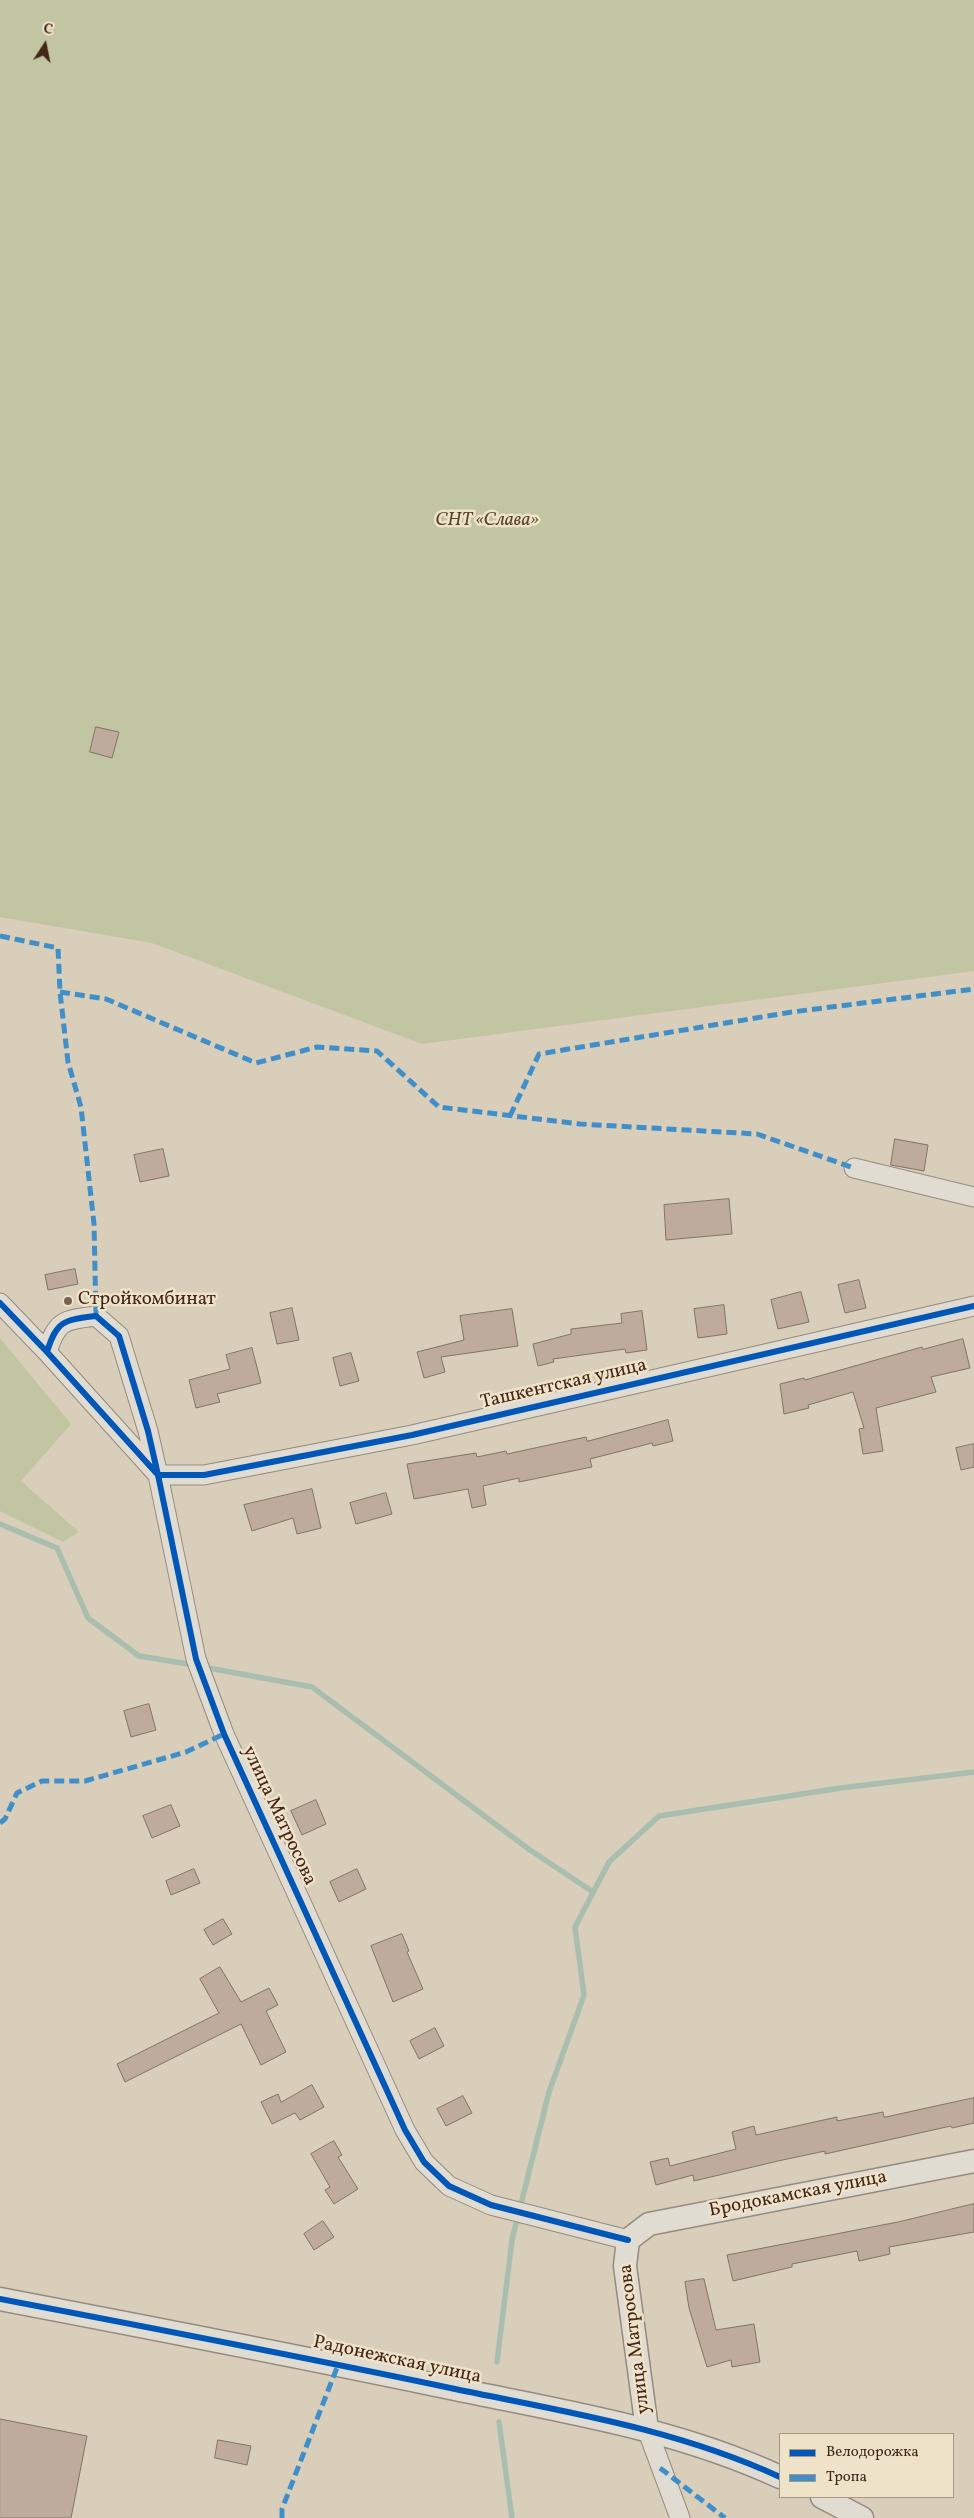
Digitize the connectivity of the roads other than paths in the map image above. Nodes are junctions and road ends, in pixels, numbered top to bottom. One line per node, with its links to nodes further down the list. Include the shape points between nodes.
1 (854, 1168): 2 (street)
2 (974, 1197)
3 (0, 1304): 5 (street)
4 (974, 1306): 6 (street, Ташкентская улица, via 412,1435 204,1475)
5 (47, 1352): 6 (street); 6 (street, улица Матросова, via 54,1331 70,1319 96,1316 119,1336)
6 (158, 1475): 8 (street, улица Матросова, via 196,1659 224,1734 405,2130 424,2162 449,2186 491,2205)
7 (974, 2160): 8 (street, Бродокамская улица, via 649,2224)
8 (628, 2240): 10 (street, улица Матросова, via 625,2266)
9 (0, 2299): 10 (street, Радонежская улица, via 235,2343)
10 (647, 2428): 11 (street, Радонежская улица); 13 (street, улица Матросова)
11 (779, 2477)
12 (824, 2498): 14 (street)
13 (680, 2518)
14 (862, 2518)

